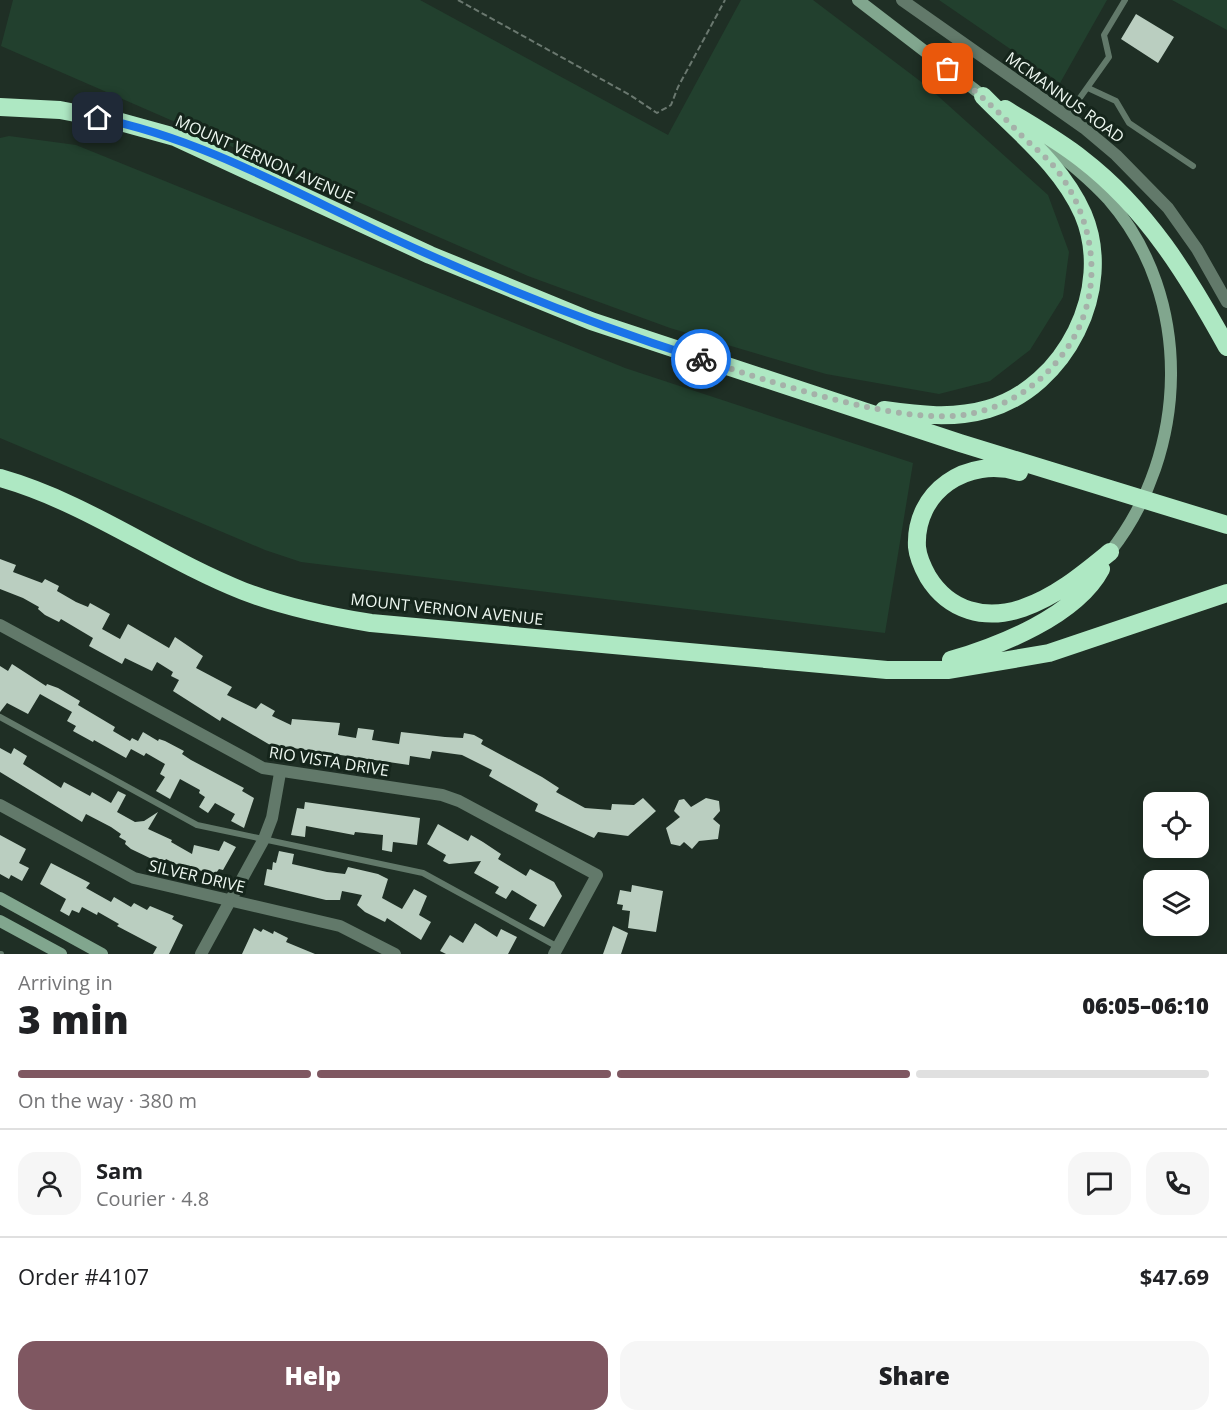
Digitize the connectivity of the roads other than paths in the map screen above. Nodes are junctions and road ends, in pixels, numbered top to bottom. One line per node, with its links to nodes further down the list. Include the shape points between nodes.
1 (858, 0): 5 (main road)
2 (902, 0): 7 (street, MCMANNUS ROAD)
3 (1125, 0): 4 (lane, via 1104,35 1109,57)
4 (1088, 88): 7 (lane); 8 (lane, via 1116,101 1130,123)
5 (984, 96): 10 (highway, via 1059,141 1120,193 1173,255); 11 (highway, via 1055,168 1084,216 1091,243 1091,284 1080,323 1059,360 1010,401 967,415 930,415 864,406); 15 (main road, via 1080,171 1110,201 1152,271 1164,306 1172,375 1168,419 1148,487)
6 (0, 107): 11 (highway, MOUNT VERNON AVENUE, via 60,110 176,137 430,255 591,321)
7 (1067, 116): 9 (street, MCMANNUS ROAD, via 1116,154 1168,208)
8 (1193, 166)
9 (1227, 302)
10 (1227, 347)
11 (740, 372): 13 (highway)
12 (0, 478): 18 (highway, MOUNT VERNON AVENUE, via 75,505 241,590 309,612 371,623 887,670)
13 (1227, 525)
14 (1227, 537): 15 (highway, via 1014,470 990,467 972,469 941,486 928,502 919,524 917,548 922,567 936,591 970,612 1007,612 1045,599)
15 (1110, 552): 18 (highway, via 1097,578 1059,611 1022,634 990,649)
16 (1227, 593): 18 (highway, via 1049,653 949,670)
17 (0, 625): 20 (street, RIO VISTA DRIVE, via 263,768)
18 (917, 669)
19 (0, 717): 22 (lane, via 197,825)
20 (280, 773): 22 (street); 26 (street, RIO VISTA DRIVE, via 442,795 597,875)
21 (0, 805): 24 (street, SILVER DRIVE, via 134,878)
22 (264, 839): 24 (street); 26 (lane, via 423,873)
23 (0, 898): 28 (main road)
24 (230, 902): 29 (street); 30 (street, SILVER DRIVE, via 340,927)
25 (0, 921): 27 (main road)
26 (556, 950)
27 (61, 954)
28 (102, 954)
29 (201, 954)
30 (395, 954)

